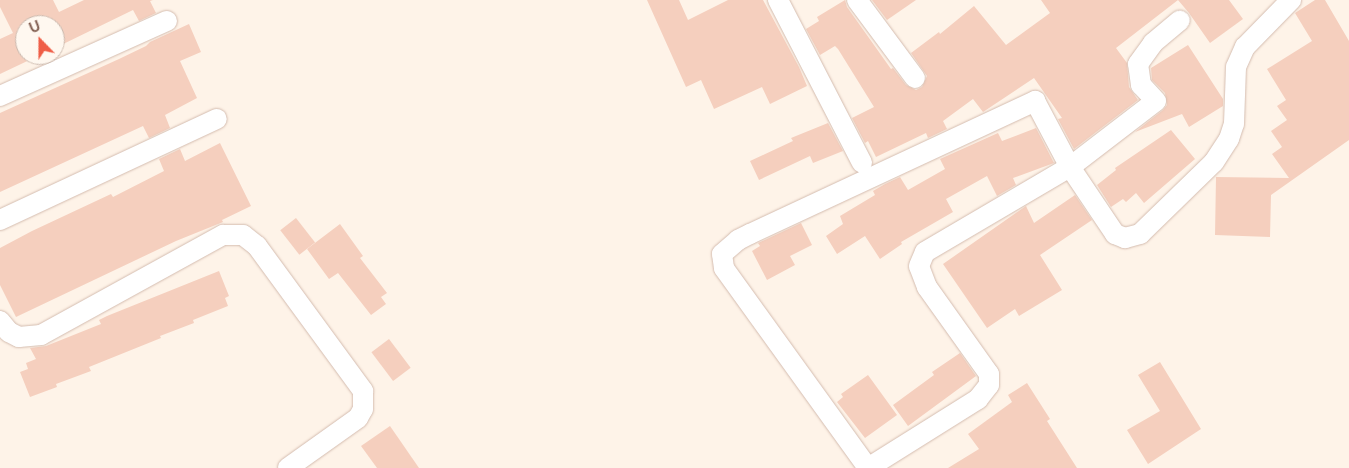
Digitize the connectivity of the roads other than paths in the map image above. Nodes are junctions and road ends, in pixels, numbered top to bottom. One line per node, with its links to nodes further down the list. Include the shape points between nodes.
1 (778, 0): 9 (street)
2 (857, 0): 6 (street)
3 (1291, 0): 10 (street, via 1245,48 1236,67 1234,124 1229,139 1214,162 1140,234 1125,238 1115,234)
4 (1180, 20): 10 (street, via 1153,43 1138,64 1142,85 1156,101)
5 (168, 21): 7 (street)
6 (914, 78)
7 (0, 96)
8 (217, 118): 11 (street)
9 (862, 163)
10 (1070, 167): 14 (street, via 925,252 919,266 927,286 989,374 989,384 978,399); 14 (street, via 1035,101 750,234 722,254 724,268)
11 (0, 220)
12 (0, 321): 13 (street, via 9,332 19,337 41,335 223,235 243,235 257,246 363,391 363,409 358,418)
13 (288, 468)
14 (868, 468)

